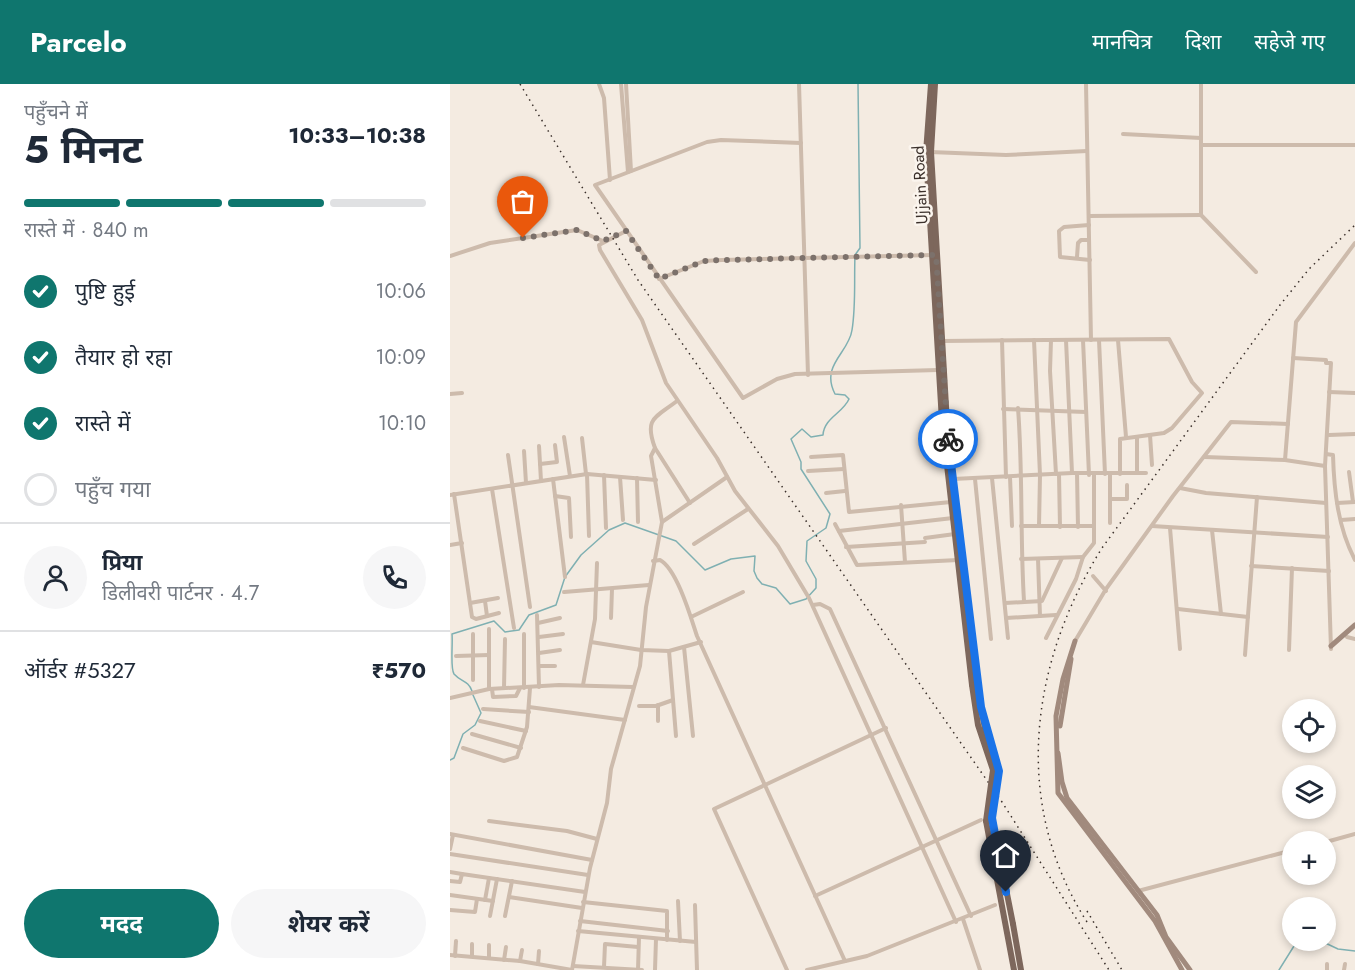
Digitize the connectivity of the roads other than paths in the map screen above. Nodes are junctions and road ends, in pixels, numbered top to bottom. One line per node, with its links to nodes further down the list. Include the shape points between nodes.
1 (599, 84): 16 (street, via 604,98)
2 (621, 84): 15 (street)
3 (626, 84): 15 (street)
4 (799, 84): 10 (street)
5 (933, 84): 14 (main road, Ujjain Road)
6 (1086, 84): 13 (street)
7 (1201, 84): 9 (street)
8 (1123, 134): 9 (street)
9 (1201, 138): 11 (street)
10 (801, 143): 15 (street, via 707,142); 27 (street)
11 (1201, 145): 12 (street); 17 (street)
12 (1355, 145)
13 (1087, 151): 14 (street, via 1006,155); 18 (street)
14 (928, 152): 24 (main road, Ujjain Road)
15 (630, 172): 16 (street)
16 (610, 180): 20 (street, via 595,185)
17 (1201, 215): 18 (street); 29 (street)
18 (1089, 216): 19 (street)
19 (1089, 225): 21 (street); 26 (street, via 1064,226 1059,231 1060,257)
20 (626, 231): 22 (street); 30 (street)
21 (1089, 240): 26 (street, via 1078,243); 28 (street)
22 (603, 241): 25 (street, via 582,230 570,231 490,243); 47 (street, via 600,250 642,320 657,364)
23 (1355, 243): 40 (street, via 1300,312)
24 (934, 255): 27 (street); 39 (main road, Ujjain Road); 41 (main road, Ujjain Road)
25 (450, 256)
26 (1077, 257): 28 (street)
27 (805, 258): 30 (street, via 704,261); 42 (street)
28 (1090, 260): 36 (street)
29 (1256, 272)
30 (659, 279): 42 (street, via 742,398 777,379)
31 (1002, 340): 32 (street); 39 (street); 49 (street)
32 (1034, 340): 33 (street); 50 (street)
33 (1052, 340): 34 (street); 51 (street)
34 (1066, 340): 35 (street); 52 (street)
35 (1083, 340): 36 (street); 53 (street)
36 (1091, 340): 37 (street)
37 (1099, 340): 38 (street); 82 (street)
38 (1118, 340): 56 (street, via 1169,339 1202,393 1172,428); 60 (street)
39 (942, 341): 95 (main road, Ujjain Road)
40 (1293, 358): 43 (street, via 1331,363); 54 (street)
41 (939, 370): 42 (street); 112 (main road, Ujjain Road)
42 (808, 375)
43 (1329, 392): 45 (street); 57 (street)
44 (462, 393): 46 (street)
45 (1355, 393)
46 (450, 394)
47 (677, 401): 64 (street, via 650,424); 90 (street)
48 (1018, 408): 49 (street); 50 (street); 88 (street)
49 (1003, 409): 91 (street)
50 (1035, 409): 51 (street); 85 (street)
51 (1053, 411): 52 (street); 81 (street)
52 (1069, 412): 53 (street); 77 (street)
53 (1086, 412): 86 (street)
54 (1288, 424): 69 (street, via 1231,422); 70 (street)
55 (1355, 434): 57 (street)
56 (1150, 435): 58 (street); 72 (street)
57 (1329, 435): 66 (street)
58 (1137, 436): 60 (street); 78 (street)
59 (564, 437): 87 (street)
60 (1126, 437): 83 (street, via 1119,442)
61 (582, 438): 80 (street)
62 (555, 445): 71 (street, via 557,462)
63 (539, 446): 71 (street)
64 (655, 448): 97 (street, via 651,456); 111 (street)
65 (524, 451): 99 (street)
66 (1326, 454): 73 (street); 115 (street, via 1333,455)
67 (508, 455): 101 (street)
68 (812, 457): 74 (street, via 843,456)
69 (1205, 457): 70 (street); 103 (street)
70 (1286, 460): 73 (street)
71 (540, 464): 98 (street)
72 (1152, 465)
73 (1325, 466): 114 (street)
74 (844, 470): 75 (street); 105 (street)
75 (808, 471)
76 (1349, 472): 102 (street)
77 (1074, 473): 81 (street); 86 (street); 133 (street)
78 (1137, 473): 79 (street); 83 (street)
79 (1146, 473)
80 (586, 474): 84 (street); 87 (street); 140 (street)
81 (1057, 474): 85 (street); 132 (street)
82 (1108, 474): 83 (street); 86 (street); 110 (street)
83 (1120, 474)
84 (604, 475): 89 (street); 134 (street)
85 (1040, 475): 88 (street); 130 (street)
86 (1091, 475): 131 (street)
87 (570, 476): 94 (street)
88 (1023, 476): 91 (street); 129 (street)
89 (620, 477): 92 (street); 120 (street)
90 (728, 477): 111 (street); 117 (street)
91 (1008, 477): 93 (street); 128 (street)
92 (637, 478): 97 (street); 122 (street)
93 (992, 478): 96 (street); 173 (street)
94 (553, 479): 98 (street); 108 (street)
95 (953, 479): 96 (street); 182 (main road, Ujjain Road)
96 (975, 479): 201 (street)
97 (656, 480): 123 (street)
98 (541, 481): 99 (street)
99 (526, 483): 101 (street)
100 (1127, 485): 110 (street, via 1127,500)
101 (511, 486): 104 (street); 175 (street)
102 (1353, 486): 113 (street)
103 (1179, 488): 109 (street); 127 (street)
104 (492, 489): 107 (street); 190 (street)
105 (845, 491): 106 (street); 116 (street, via 849,512)
106 (826, 493)
107 (452, 495): 143 (street)
108 (555, 496): 141 (street, via 569,498); 161 (street)
109 (1257, 497): 114 (street); 138 (street)
110 (1110, 499): 124 (street)
111 (690, 502): 123 (street)
112 (951, 502): 116 (street); 118 (main road, Ujjain Road)
113 (1354, 502): 115 (street)
114 (1326, 503): 142 (street)
115 (1337, 503): 121 (street)
116 (901, 505): 125 (street)
117 (748, 508): 145 (street); 174 (street, via 778,546)
118 (953, 518): 125 (street); 139 (main road, Ujjain Road)
119 (1355, 519): 121 (street)
120 (622, 520)
121 (1341, 520): 153 (street)
122 (638, 522)
123 (662, 522): 154 (street)
124 (1110, 523)
125 (902, 524): 136 (street); 144 (street)
126 (835, 525): 136 (street)
127 (1152, 525): 135 (street); 165 (street)
128 (1012, 526)
129 (1021, 526): 130 (street); 150 (street)
130 (1040, 526): 132 (street)
131 (1094, 526): 133 (street); 148 (street, via 1094,543)
132 (1060, 527): 133 (street)
133 (1078, 527)
134 (606, 528)
135 (1170, 528): 137 (street); 176 (street)
136 (838, 530): 147 (street)
137 (1212, 530): 138 (street); 178 (street)
138 (1253, 533): 142 (street); 157 (street)
139 (955, 534): 144 (street); 152 (main road, Ujjain Road)
140 (589, 536)
141 (571, 537)
142 (1328, 537): 159 (street)
143 (462, 543): 146 (street); 172 (street)
144 (904, 543): 147 (street); 155 (street)
145 (694, 544)
146 (450, 545)
147 (846, 547): 155 (street, via 857,565)
148 (1083, 557): 149 (street); 180 (street)
149 (1062, 558): 151 (street); 171 (street)
150 (1021, 559): 151 (street); 170 (street)
151 (1038, 559): 171 (street)
152 (958, 560): 155 (street); 182 (main road, Ujjain Road)
153 (1355, 560)
154 (653, 561): 162 (street); 184 (street, via 660,560 668,566)
155 (905, 562)
156 (597, 563): 164 (street)
157 (1251, 566): 158 (street); 185 (street)
158 (1292, 568): 159 (street); 211 (street)
159 (1329, 571): 207 (street)
160 (1093, 576): 165 (street)
161 (565, 577)
162 (649, 585): 163 (street); 210 (street)
163 (612, 589): 164 (street); 187 (street)
164 (596, 590): 166 (street); 204 (street)
165 (1106, 591): 203 (street)
166 (564, 592)
167 (743, 592): 184 (street)
168 (498, 598): 169 (street)
169 (485, 601): 172 (street); 181 (street)
170 (1024, 601): 171 (street); 173 (street)
171 (1040, 601): 183 (street)
172 (470, 603): 181 (street, via 472,618)
173 (1005, 603): 188 (street)
174 (813, 604): 238 (street, via 830,609); 241 (street)
175 (530, 607)
176 (1179, 609): 178 (street); 208 (street)
177 (499, 613): 181 (street)
178 (1221, 614): 185 (street)
179 (537, 615): 189 (street)
180 (1056, 615): 183 (street); 199 (street)
181 (487, 616)
182 (968, 616): 222 (main road, Ujjain Road); 222 (main road, Ujjain Road, via 966,630)
183 (1040, 616): 188 (street)
184 (691, 617): 205 (street)
185 (1248, 617): 216 (street)
186 (560, 618): 189 (street)
187 (611, 618)
188 (1006, 618): 198 (street)
189 (538, 622): 196 (street)
190 (514, 628)
191 (1355, 628): 197 (street); 207 (street)
192 (489, 629): 215 (street)
193 (563, 633): 196 (street)
194 (473, 634): 214 (street)
195 (524, 634): 227 (street)
196 (539, 637): 213 (street)
197 (1347, 637): 202 (street); 207 (street)
198 (1008, 638)
199 (1046, 638)
200 (505, 639): 226 (street)
201 (992, 639)
202 (1355, 639)
203 (1075, 641): 267 (street, via 1059,733 1064,792)
204 (591, 642): 210 (street); 221 (street)
205 (701, 642): 206 (street); 246 (street)
206 (684, 647): 212 (street); 243 (street)
207 (1331, 648)
208 (1180, 649)
209 (561, 650): 213 (street)
210 (641, 650): 212 (street); 225 (street)
211 (1288, 650)
212 (669, 651): 230 (street)
213 (539, 653): 218 (street)
214 (473, 655): 215 (street); 217 (street); 220 (street)
215 (489, 655): 228 (street)
216 (1245, 655)
217 (456, 656)
218 (539, 666): 219 (street); 224 (street)
219 (555, 666)
220 (473, 680)
221 (583, 685): 224 (street); 225 (street)
222 (975, 685): 317 (main road, bridge, via 978,725 992,765 986,821); 318 (main road, Ujjain Road, bridge, via 999,771 992,818)
223 (530, 687): 224 (street); 227 (street); 234 (street)
224 (539, 687)
225 (633, 687): 235 (street)
226 (504, 688): 227 (street); 228 (street)
227 (522, 688): 228 (street, via 516,696 497,698)
228 (490, 689): 229 (street)
229 (450, 698)
230 (673, 700): 231 (street); 242 (street)
231 (658, 705): 232 (street); 237 (street)
232 (639, 706)
233 (483, 710): 234 (street)
234 (529, 710): 235 (street); 239 (street)
235 (624, 720): 251 (street)
236 (480, 721): 239 (street)
237 (658, 721)
238 (886, 728): 241 (street); 253 (street)
239 (526, 731): 245 (street)
240 (472, 734): 245 (street)
241 (872, 734): 246 (street); 254 (street)
242 (676, 736)
243 (693, 736)
244 (463, 748): 245 (street, via 507,761 517,757)
245 (521, 748)
246 (766, 785): 269 (street); 314 (street, via 714,809)
247 (981, 820): 253 (street)
248 (489, 821): 251 (street)
249 (452, 834): 255 (street); 258 (street)
250 (1355, 834): 252 (street)
251 (597, 839): 258 (street)
252 (1336, 839)
253 (936, 843): 254 (street); 282 (street)
254 (923, 848): 269 (street); 285 (street)
255 (450, 849)
256 (1282, 853): 267 (street)
257 (450, 854): 261 (street)
258 (592, 860): 261 (street)
259 (450, 872): 260 (street)
260 (462, 874): 262 (street); 264 (street, via 460,882)
261 (588, 875): 266 (street)
262 (489, 878): 263 (street); 272 (street)
263 (497, 879): 265 (street); 273 (street)
264 (450, 881)
265 (512, 881): 266 (street); 270 (street)
266 (585, 892): 275 (street)
267 (1134, 892): 319 (street); 320 (street, via 1157,915 1166,937)
268 (450, 895): 271 (street)
269 (815, 896): 305 (street)
270 (509, 897): 278 (street); 281 (street)
271 (477, 899): 272 (street); 279 (street, via 475,913)
272 (485, 900): 273 (street)
273 (493, 901): 280 (street)
274 (678, 901): 292 (street)
275 (583, 902): 278 (street); 287 (street, via 666,911)
276 (695, 905): 293 (street)
277 (995, 905): 282 (street)
278 (582, 908): 284 (street)
279 (450, 910)
280 (490, 916)
281 (505, 916)
282 (971, 916): 283 (street)
283 (963, 919): 285 (street); 316 (street)
284 (580, 921): 286 (street); 287 (street)
285 (956, 922): 305 (street)
286 (578, 931): 288 (street); 309 (street)
287 (668, 931): 290 (street)
288 (639, 937): 289 (street); 296 (street)
289 (656, 939): 290 (street); 312 (street)
290 (667, 940): 292 (street)
291 (456, 941): 300 (street)
292 (680, 941): 293 (street)
293 (696, 942): 313 (street)
294 (472, 944): 301 (street)
295 (489, 945): 302 (street)
296 (638, 946): 310 (street, via 605,944); 311 (street)
297 (506, 947): 303 (street)
298 (522, 950): 304 (street)
299 (539, 951): 306 (street)
300 (452, 955): 301 (street)
301 (472, 956): 302 (street)
302 (489, 958): 303 (street)
303 (504, 960): 304 (street)
304 (520, 961): 306 (street)
305 (845, 962): 315 (street)
306 (538, 964): 309 (street)
307 (1327, 964): 321 (street)
308 (1344, 964): 322 (street)
309 (572, 969): 310 (street)
310 (604, 969): 311 (street)
311 (640, 970)
312 (655, 970)
313 (697, 970)
314 (787, 970)
315 (807, 970)
316 (980, 970)
317 (1014, 970)
318 (1021, 970)
319 (1182, 970)
320 (1190, 970)
321 (1327, 970)
322 (1344, 970)

